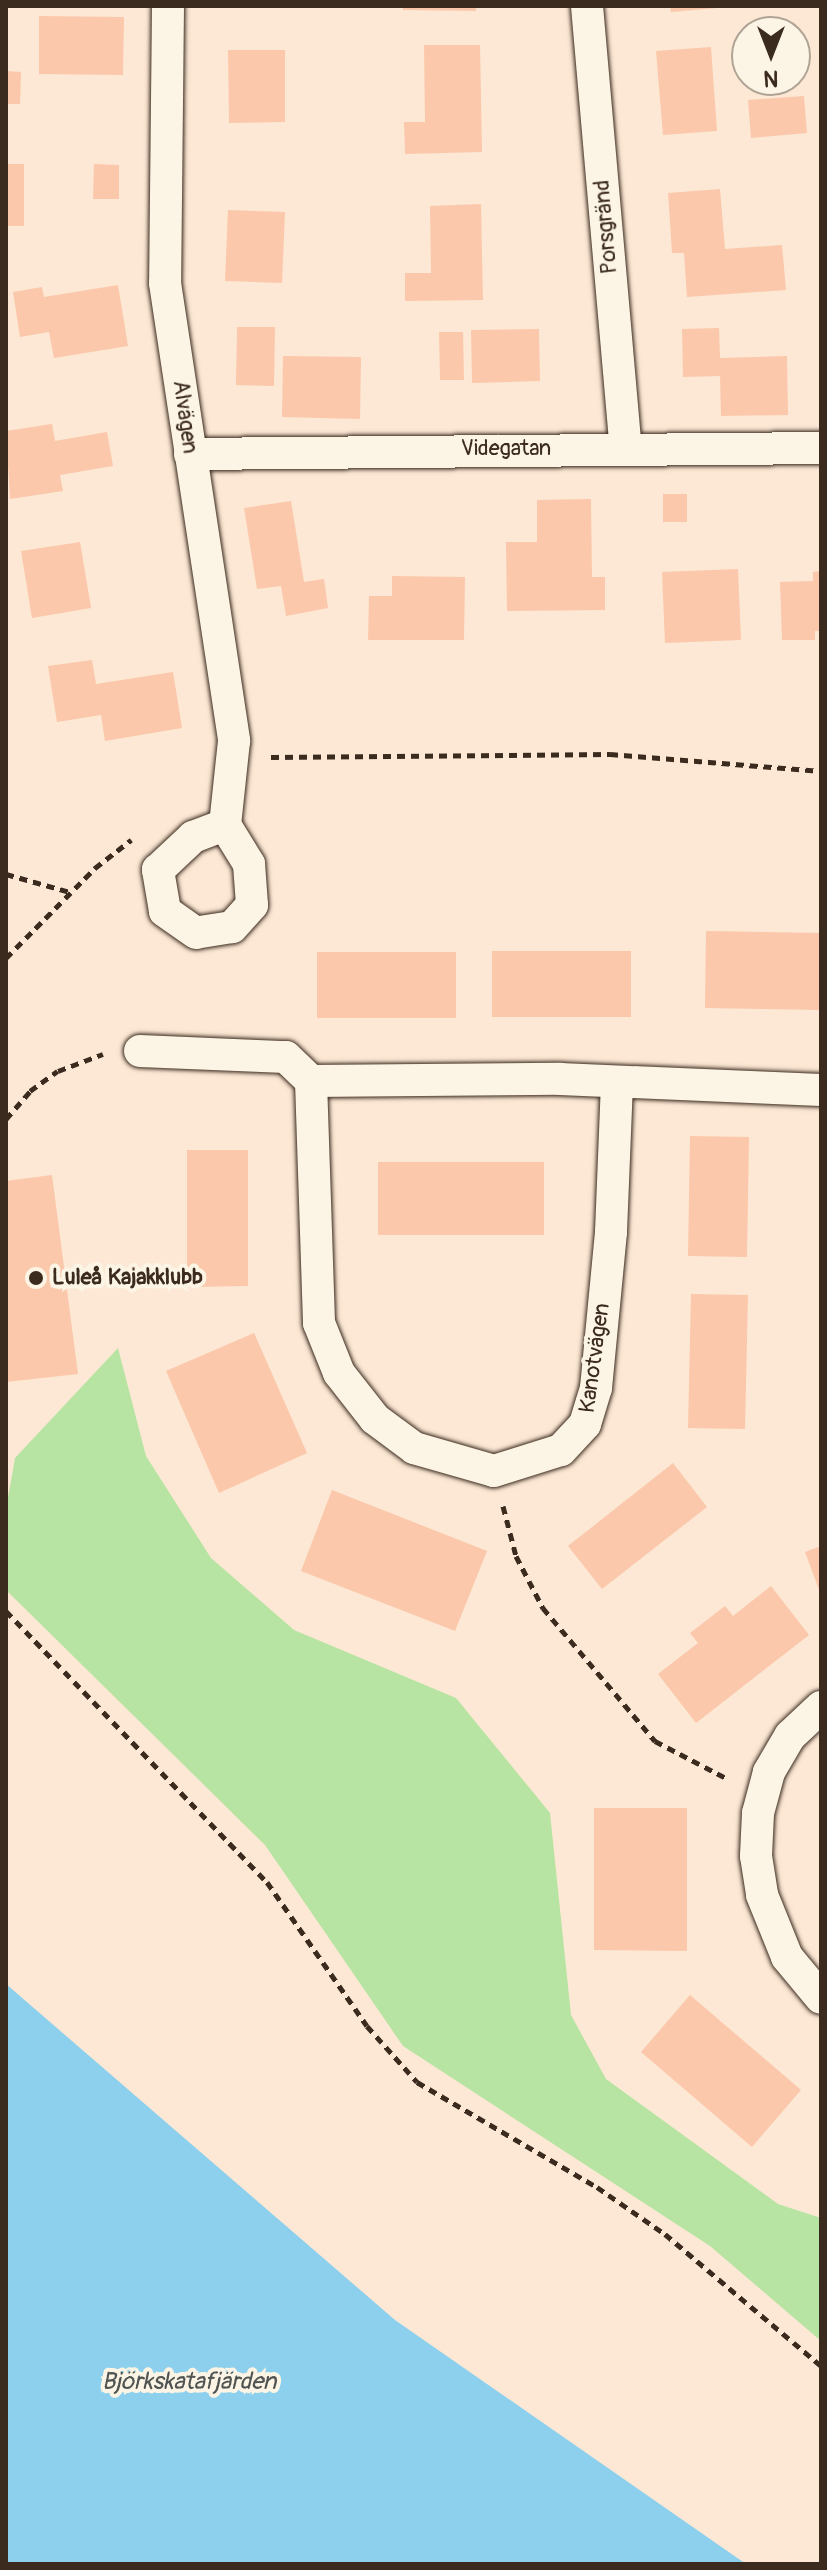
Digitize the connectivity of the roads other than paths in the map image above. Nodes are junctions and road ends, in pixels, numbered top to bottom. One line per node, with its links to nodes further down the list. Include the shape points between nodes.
1 (168, 6): 5 (street, Alvägen, via 165,283)
2 (587, 6): 4 (street, Porsgränd)
3 (821, 448): 4 (street, Videgatan)
4 (626, 449): 5 (street, Videgatan)
5 (190, 454): 6 (street, Alvägen, via 234,741)
6 (225, 825)
7 (140, 1051): 8 (street, via 286,1057)
8 (311, 1081): 9 (street); 9 (street, Kanotvägen, via 316,1295 319,1323 339,1373 375,1419 414,1448 494,1471 561,1450 585,1424 596,1388 611,1232)
9 (617, 1084): 10 (street)
10 (821, 1090)
11 (821, 1707): 12 (street, via 790,1736 764,1792 756,1856 762,1895 787,1957)
12 (821, 1998)

